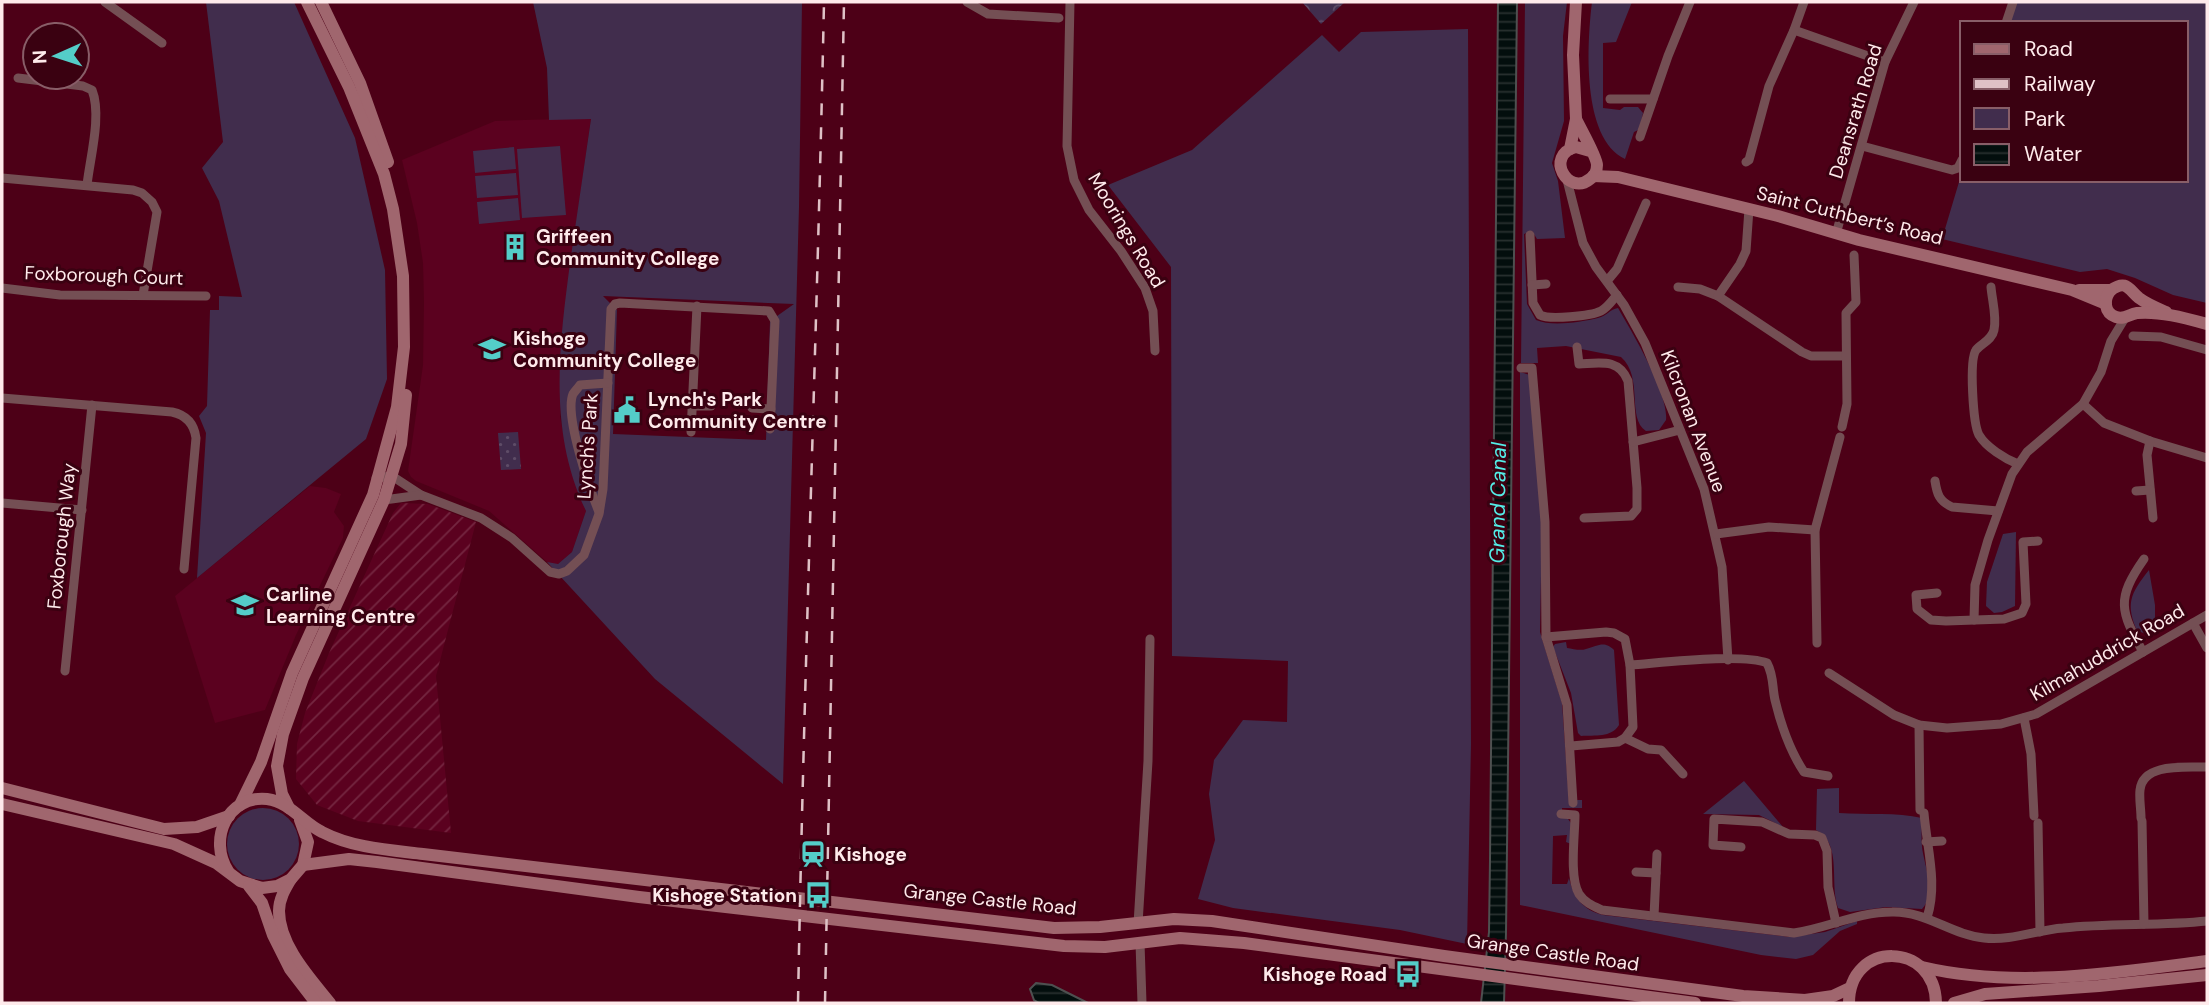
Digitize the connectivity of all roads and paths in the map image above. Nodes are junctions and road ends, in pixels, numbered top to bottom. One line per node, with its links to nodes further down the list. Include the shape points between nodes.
1 (105, 2): 14 (street)
2 (307, 2): 80 (main road, via 382,166 399,242 405,311 401,378)
3 (321, 2): 79 (main road, via 375,121 394,180 406,240 411,347 401,444)
4 (967, 2): 11 (street, via 988,15)
5 (1070, 2): 60 (street, Moorings Road, via 1067,146 1074,180 1089,210 1145,288 1153,311)
6 (1576, 2): 19 (main road)
7 (1690, 2): 18 (street)
8 (1804, 2): 13 (street)
9 (1914, 2): 15 (street, Deansrath Road)
10 (2013, 2): 12 (street)
11 (1059, 18)
12 (2007, 21)
13 (1794, 30): 15 (street); 24 (street, via 1769,86)
14 (162, 43)
15 (1885, 62): 21 (street, Deansrath Road)
16 (18, 78): 32 (street, via 92,90 96,114)
17 (1610, 99): 18 (street)
18 (1653, 99): 20 (street)
19 (1576, 119): 22 (main road); 23 (main road)
20 (1640, 137)
21 (1862, 146): 26 (street, via 1952,170); 36 (street, Deansrath Road)
22 (1570, 149): 23 (main road); 30 (main road, via 1560,163)
23 (1590, 150): 25 (main road)
24 (1746, 162)
25 (1597, 163): 27 (main road); 28 (main road, Saint Cuthbert’s Road)
26 (1960, 164)
27 (1593, 176): 28 (main road, Saint Cuthbert’s Road); 31 (main road)
28 (1618, 177): 34 (main road, Saint Cuthbert’s Road)
29 (2, 178): 32 (street)
30 (1567, 180): 31 (main road); 35 (street, Kilcronan Avenue)
31 (1581, 183): 35 (street, Kilcronan Avenue)
32 (87, 185): 47 (street, via 142,193 157,212)
33 (1646, 204): 39 (street)
34 (1749, 209): 36 (main road, Saint Cuthbert’s Road); 50 (street, via 1746,251)
35 (1576, 212): 39 (street, Kilcronan Avenue, via 1583,243)
36 (1836, 234): 45 (main road, Saint Cuthbert’s Road)
37 (1530, 235): 41 (street)
38 (1854, 255): 62 (street, via 1856,302 1846,313)
39 (1607, 281): 48 (street, Kilcronan Avenue)
40 (1546, 284): 41 (street)
41 (1532, 285): 48 (street, via 1534,308 1545,318 1600,312)
42 (1678, 287): 50 (street)
43 (1991, 287): 78 (street, via 1994,331 1976,351 1973,363 1977,427 1982,439)
44 (2, 288): 47 (street, Foxborough Court, via 60,295)
45 (2072, 290): 46 (main road, Saint Cuthbert’s Road); 53 (main road, Saint Cuthbert’s Road)
46 (2110, 290): 51 (main road, Saint Cuthbert’s Road, via 2125,286); 53 (main road)
47 (142, 295): 49 (street, Foxborough Court)
48 (1617, 295): 73 (street, Kilcronan Avenue, via 1645,343)
49 (206, 296)
50 (1718, 296): 62 (street, via 1802,352)
51 (2137, 297): 54 (main road, via 2137,308); 55 (main road, Saint Cuthbert’s Road)
52 (697, 306): 64 (street, Lynch's Park, via 615,304 611,309); 68 (street); 71 (street, Lynch's Park, via 764,310 773,315)
53 (2108, 309): 54 (main road, Saint Cuthbert’s Road); 58 (street)
54 (2129, 315): 55 (main road, Saint Cuthbert’s Road); 58 (street)
55 (2172, 315): 56 (main road, Saint Cuthbert’s Road)
56 (2207, 324)
57 (2133, 336): 61 (street, via 2161,337)
58 (2111, 341): 66 (street)
59 (1577, 347): 76 (street, via 1579,364 1610,362 1624,372)
60 (1155, 351)
61 (2207, 351)
62 (1846, 356): 92 (street, via 1847,404)
63 (1521, 368): 101 (street, via 1532,368 1545,522)
64 (608, 383): 89 (street, Lynch's Park); 89 (street, via 580,385 573,396 579,450)
65 (2, 398): 67 (street)
66 (2083, 404): 75 (street, via 2105,423); 78 (street)
67 (92, 405): 87 (street, Foxborough Way); 96 (street, via 172,412 191,423 196,438)
68 (692, 405): 69 (street); 74 (street)
69 (711, 406)
70 (752, 408): 71 (street)
71 (771, 409): 72 (street, Lynch's Park)
72 (770, 429)
73 (1680, 430): 76 (street); 93 (street, Kilcronan Avenue)
74 (691, 432)
75 (2150, 441): 77 (street); 82 (street)
76 (1633, 442): 90 (street, via 1637,509 1631,516)
77 (2207, 458)
78 (2018, 464): 88 (street)
79 (392, 476): 80 (street); 84 (street); 85 (main road)
80 (376, 478): 120 (main road, via 365,515 292,673)
81 (1935, 481): 88 (street, via 1937,494 1952,507)
82 (2150, 490): 83 (street); 91 (street)
83 (2136, 491)
84 (421, 495): 85 (street); 89 (street, Lynch's Park, via 481,517 550,572 559,574 584,555)
85 (384, 500): 121 (main road, via 288,715 278,766 282,794)
86 (2, 503): 87 (street)
87 (82, 510): 108 (street, Foxborough Way)
88 (1998, 511): 99 (street, via 1975,585)
89 (599, 514)
90 (1584, 518)
91 (2153, 518)
92 (1815, 530): 93 (street, via 1769,527); 103 (street)
93 (1716, 534): 106 (street, Kilcronan Avenue)
94 (2038, 541): 99 (street, via 2023,541 2026,604 2022,613)
95 (2144, 559): 105 (street, via 2125,594 2128,626)
96 (184, 569)
97 (1937, 593): 99 (street, via 1916,595 1917,609 1923,615 1931,620)
98 (2207, 615): 100 (street, Kilmahuddrick Road)
99 (1974, 620)
100 (2193, 623): 104 (street); 105 (street, Kilmahuddrick Road)
101 (1546, 637): 107 (street, via 1614,633 1625,639); 113 (street, via 1567,705)
102 (1150, 639): 138 (street)
103 (1817, 643)
104 (2207, 648)
105 (2143, 652): 110 (street, Kilmahuddrick Road)
106 (1728, 660): 107 (street); 116 (street, via 1767,663 1776,705 1797,761 1804,772)
107 (1630, 665): 112 (street, via 1633,727)
108 (65, 671)
109 (1829, 673): 111 (street, Kilmahuddrick Road, via 1894,715)
110 (2024, 718): 111 (street, Kilmahuddrick Road, via 1977,727); 140 (street, via 2036,820)
111 (1919, 725): 125 (street)
112 (1625, 738): 113 (street); 115 (street, via 1661,750)
113 (1571, 746): 118 (street)
114 (2207, 766): 139 (street, via 2159,770 2144,778 2140,788)
115 (1684, 774)
116 (1828, 776)
117 (2, 789): 123 (main road, via 164,830 197,827)
118 (1573, 803)
119 (2, 804): 129 (main road, via 174,845)
120 (240, 806): 121 (main road, Grange Castle Road, via 261,799 279,802); 123 (main road)
121 (294, 812): 128 (main road, via 307,835); 138 (main road, Grange Castle Road, via 329,835 373,848 1054,928)
122 (1561, 814): 134 (street, via 1576,815 1575,883 1589,905)
123 (229, 816): 129 (main road, via 219,840)
124 (1942, 841): 125 (street)
125 (1926, 842): 135 (street, via 1933,882)
126 (1741, 847): 137 (street, via 1713,845 1714,820 1762,822 1788,834 1822,838)
127 (1657, 854): 131 (street)
128 (303, 865): 132 (main road); 141 (main road, Grange Castle Road, via 349,859 1064,946)
129 (228, 871): 133 (main road)
130 (1636, 872): 131 (street)
131 (1656, 873): 134 (street)
132 (291, 879): 133 (main road, via 270,888); 149 (main road, via 279,909 284,933)
133 (249, 886): 148 (main road, via 262,903 285,960)
134 (1654, 916): 137 (street, via 1794,933)
135 (1927, 918): 137 (street, via 1896,911); 140 (street, via 1980,938 2010,939)
136 (2207, 920): 139 (street)
137 (1836, 923)
138 (1138, 924): 143 (main road, Grange Castle Road, via 1174,919 1219,921)
139 (2144, 924): 140 (street)
140 (2040, 932)
141 (1140, 943): 143 (main road, Grange Castle Road, via 1180,938); 150 (street)
142 (2207, 961): 144 (main road, via 2011,979)
143 (1445, 963): 145 (main road, Grange Castle Road)
144 (1922, 967): 147 (main road, via 1902,957 1876,958 1854,977); 153 (main road, via 1932,981)
145 (1536, 975): 147 (main road, Grange Castle Road, via 1805,1000); 151 (main road, Grange Castle Road)
146 (2207, 975): 154 (main road, via 1985,994)
147 (1850, 988): 152 (main road)
148 (316, 1003)
149 (330, 1003)
150 (1142, 1003)
151 (1695, 1003)
152 (1849, 1003)
153 (1936, 1003)
154 (1954, 1003)

